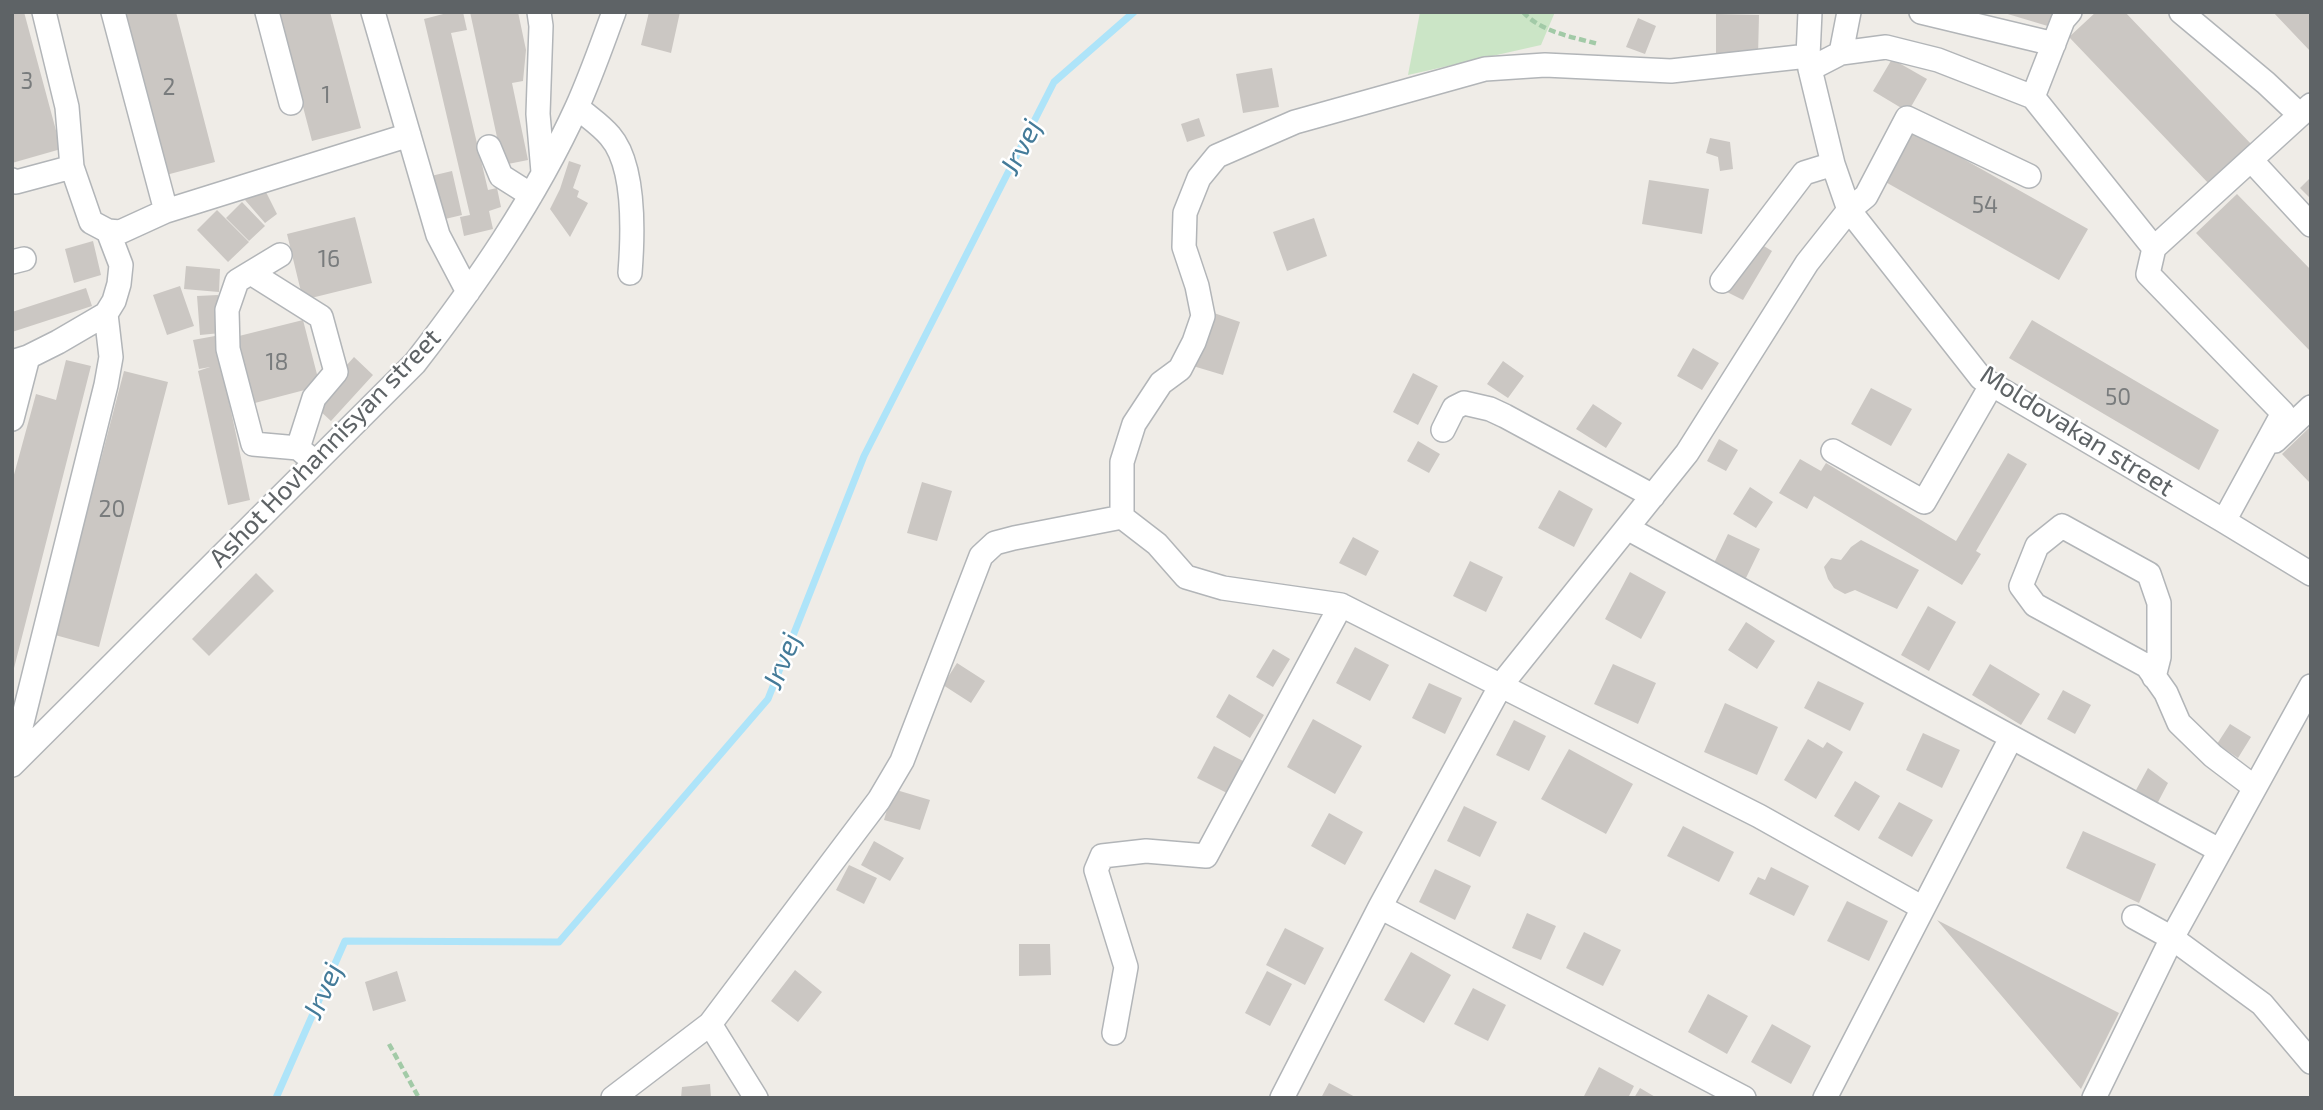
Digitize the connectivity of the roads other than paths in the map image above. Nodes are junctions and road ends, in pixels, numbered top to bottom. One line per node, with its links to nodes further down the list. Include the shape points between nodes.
1 (44, 12): 23 (street, via 67,107)
2 (113, 12): 29 (street)
3 (267, 12): 16 (street)
4 (373, 12): 19 (street)
5 (539, 12): 24 (street, via 538,114)
6 (614, 12): 17 (street, Ashot Hovhannisyan street)
7 (1811, 12): 14 (street, Moldovakan street)
8 (1849, 12): 13 (street)
9 (1921, 12): 12 (street)
10 (2070, 12): 12 (street)
11 (2182, 12): 18 (street)
12 (2054, 44): 15 (street)
13 (1841, 52): 14 (street); 15 (street, via 1886,47)
14 (1809, 62): 22 (street, Moldovakan street); 48 (street, via 1671,71 1545,65 1485,69 1295,122 1217,156 1199,178 1185,213 1184,247 1203,316 1180,369 1161,383 1134,424 1122,462)
15 (2033, 97): 32 (street)
16 (291, 103)
17 (577, 107): 24 (street, Ashot Hovhannisyan street); 35 (street, via 610,136 625,164 633,233)
18 (2305, 110): 21 (street)
19 (408, 135): 29 (street); 37 (street, via 438,235)
20 (489, 147): 27 (street, via 500,176)
21 (2251, 160): 30 (street); 32 (street)
22 (1833, 164): 28 (street, Moldovakan street); 36 (street, via 1804,173)
23 (72, 167): 26 (street); 31 (street, via 91,222)
24 (543, 172): 27 (street, Ashot Hovhannisyan street)
25 (2029, 176): 28 (street, via 1907,118 1866,195)
26 (12, 180)
27 (531, 195): 37 (street, Ashot Hovhannisyan street)
28 (1849, 210): 40 (street, Moldovakan street, via 1981,378); 47 (street, via 1808,263 1686,453)
29 (166, 211): 31 (street, via 120,232)
30 (2311, 225)
31 (108, 231): 38 (street, via 121,265 119,285)
32 (2154, 248): 46 (street, via 2148,274 2283,413)
33 (280, 256): 34 (street)
34 (251, 273): 45 (street, via 321,317 336,372 314,398); 45 (street, via 237,281 227,310 228,349 253,444)
35 (630, 273)
36 (1722, 281)
37 (468, 292): 45 (street, Ashot Hovhannisyan street, via 415,363)
38 (106, 314): 39 (street); 56 (street, via 111,357 106,386)
39 (20, 359): 42 (street)
40 (1992, 384): 44 (street, via 1924,502); 49 (street, Moldovakan street)
41 (2311, 407): 46 (street)
42 (12, 419)
43 (1443, 430): 47 (street, via 1454,408 1465,403 1490,409)
44 (1833, 451)
45 (307, 455): 58 (street, Ashot Hovhannisyan street)
46 (2260, 455): 49 (street)
47 (1653, 496): 50 (street)
48 (1122, 517): 52 (street, via 1157,544 1186,578 1223,589); 65 (street, via 995,543 981,556 902,761 878,800)
49 (2224, 521): 51 (street, Moldovakan street)
50 (1627, 528): 54 (street); 57 (street)
51 (2311, 575)
52 (1341, 605): 54 (street); 66 (street, via 1206,856 1146,851 1102,856 1096,870 1126,967)
53 (2154, 677): 53 (street, via 2147,666 2035,605 2021,586 2037,546 2062,526 2149,574 2159,603 2159,657); 59 (street, via 2179,723)
54 (1501, 685): 61 (street); 62 (street, via 1759,816)
55 (2311, 686): 59 (street)
56 (18, 718): 58 (street)
57 (2011, 738): 60 (street); 62 (street)
58 (12, 764)
59 (2254, 787): 60 (street)
60 (2219, 850): 64 (street)
61 (1380, 907): 70 (street); 71 (street)
62 (1923, 908): 72 (street)
63 (2134, 917): 64 (street)
64 (2172, 937): 67 (street, via 2262,1004); 73 (street)
65 (710, 1024): 68 (street); 69 (street)
66 (1114, 1033)
67 (2311, 1062)
68 (614, 1098)
69 (756, 1098)
70 (1282, 1098)
71 (1744, 1098)
72 (1825, 1098)
73 (2094, 1098)

